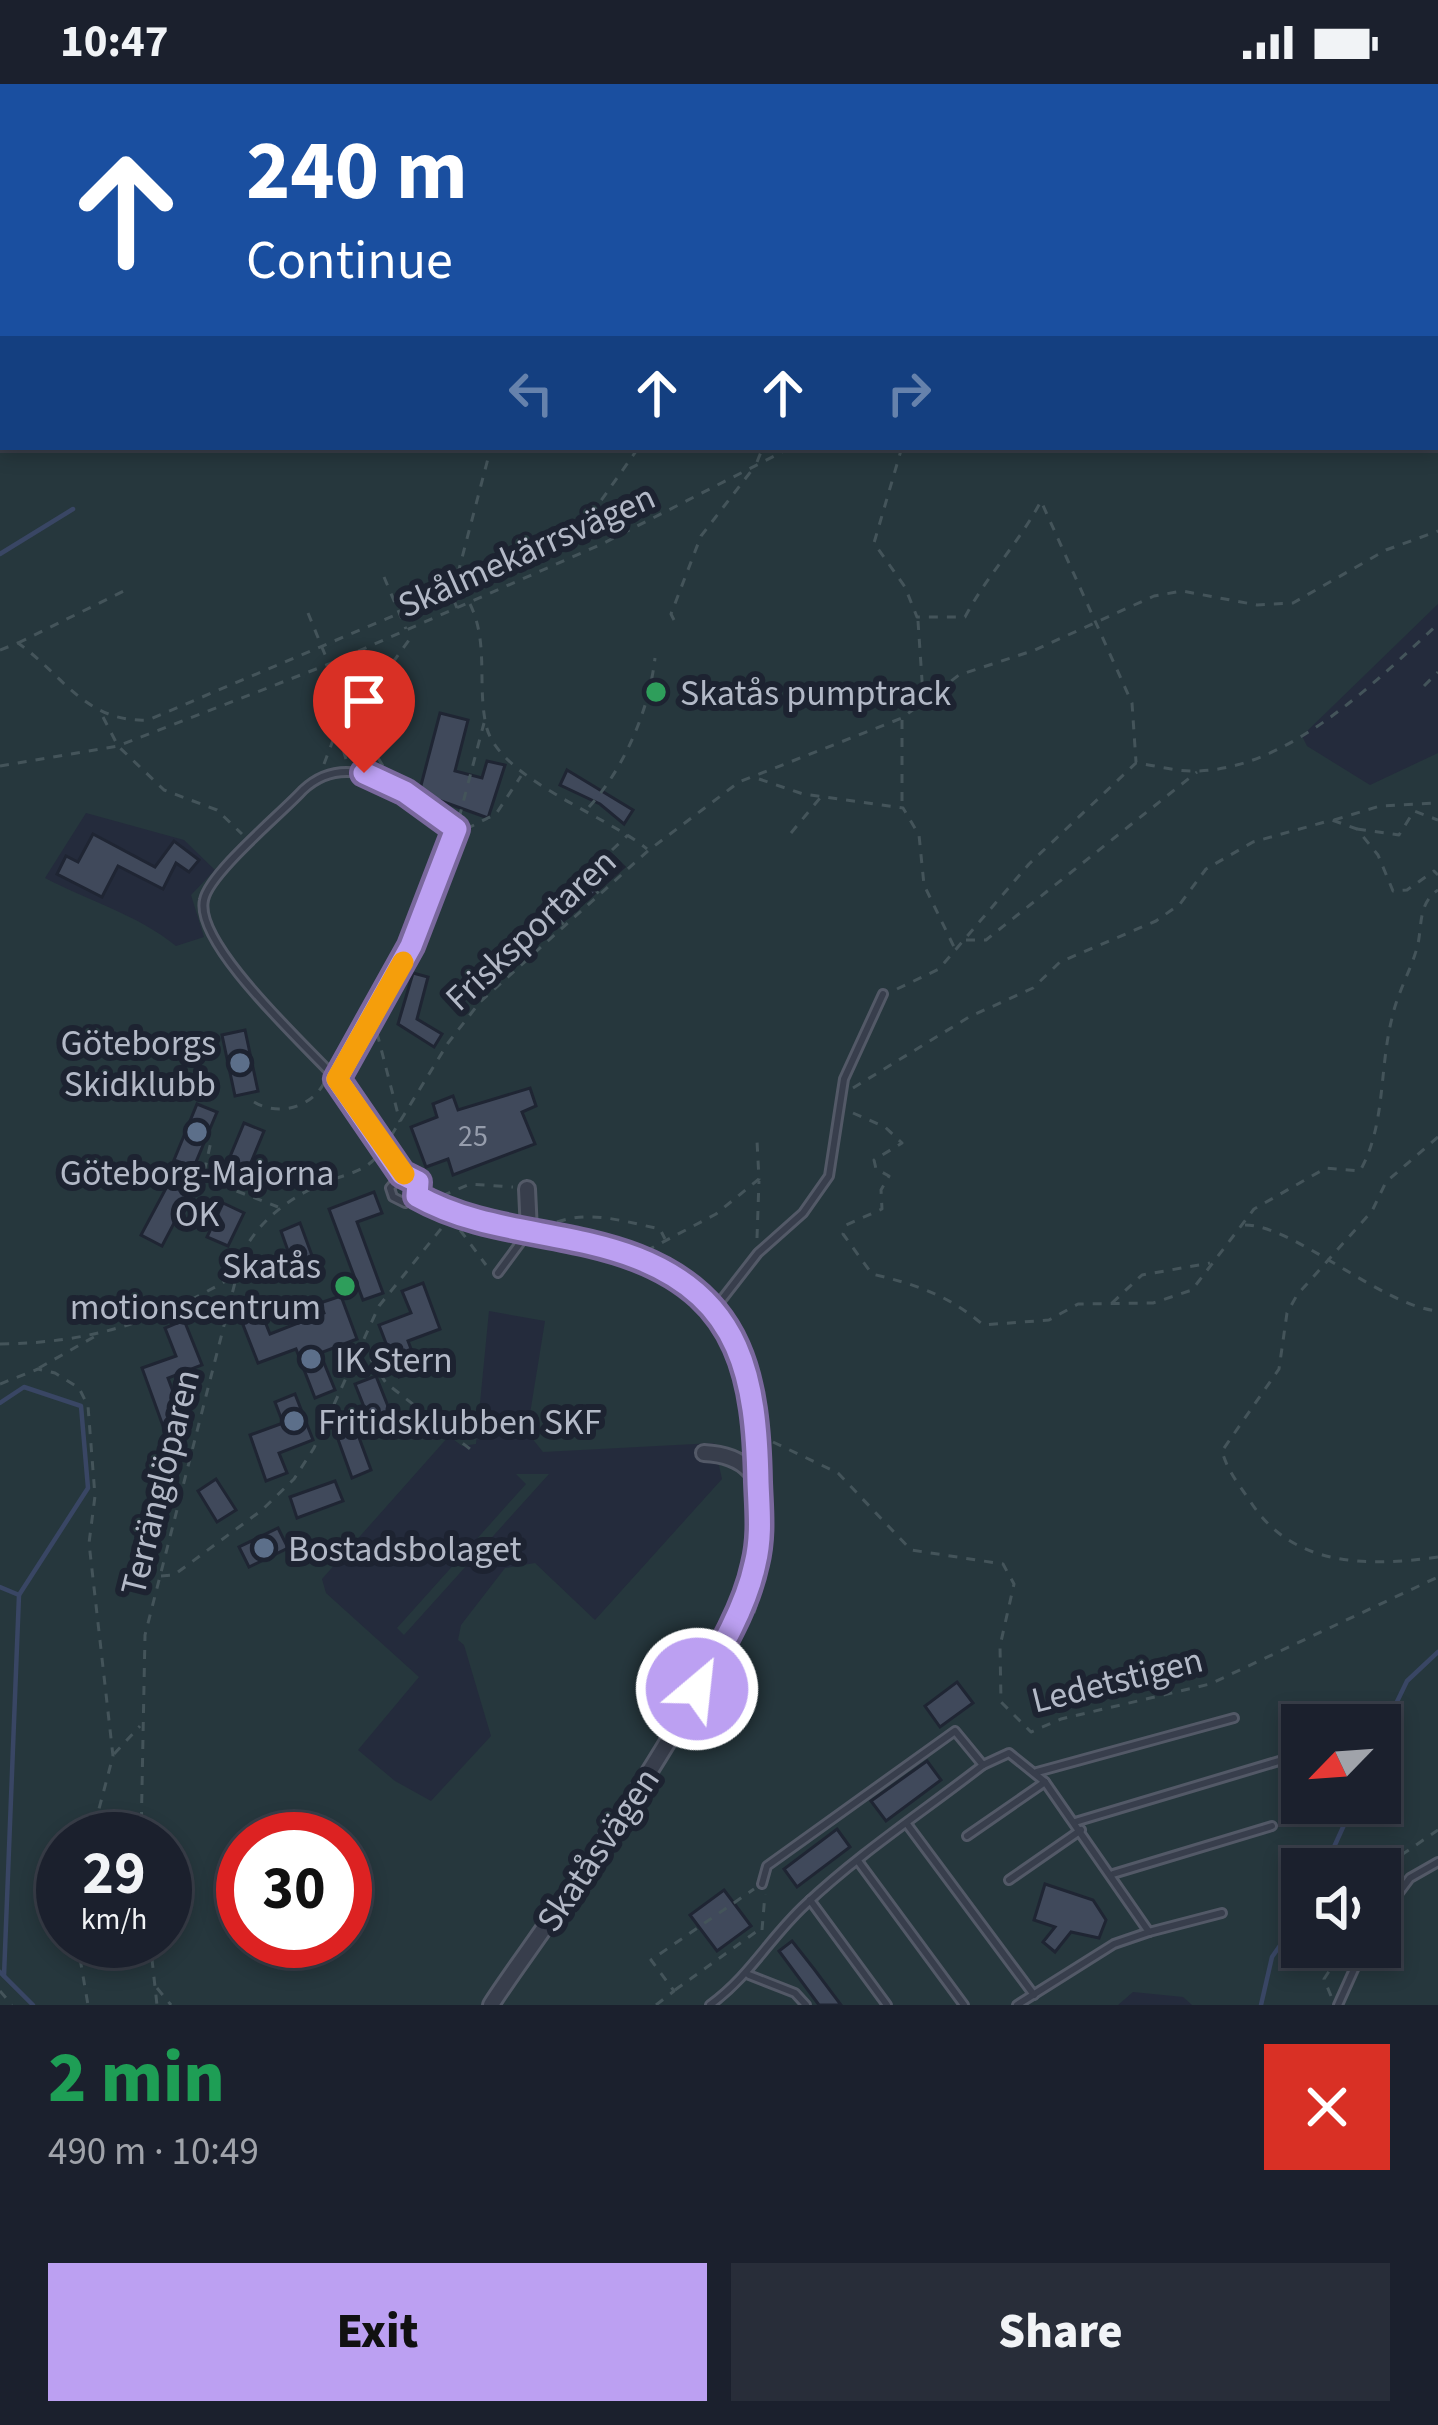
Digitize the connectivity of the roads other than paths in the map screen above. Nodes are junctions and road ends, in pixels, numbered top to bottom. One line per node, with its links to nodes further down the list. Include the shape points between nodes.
1 (883, 994): 8 (lane, via 842,1094 830,1176)
2 (333, 1077): 2 (lane, via 206,924 203,902 314,781 352,771 384,781 456,829 419,928); 3 (lane)
3 (402, 1174): 5 (lane, via 418,1182); 5 (lane, via 392,1183 393,1197 405,1203)
4 (527, 1189): 6 (street)
5 (417, 1196): 6 (lane, via 450,1216)
6 (535, 1232): 7 (lane); 8 (street, Skatåsvägen, via 634,1257)
7 (495, 1272)
8 (716, 1307): 10 (street, Skatåsvägen, via 756,1409)
9 (704, 1453): 10 (street, via 743,1461)
10 (758, 1486): 34 (street, Skatåsvägen, via 755,1564 711,1666 623,1816)
11 (1234, 1718): 14 (lane)
12 (1281, 1760): 16 (lane)
13 (982, 1766): 14 (lane, via 1009,1753); 17 (lane); 25 (lane, via 955,1731 767,1866)
14 (1037, 1772): 15 (lane)
15 (1045, 1782): 16 (lane); 20 (lane)
16 (1075, 1822): 19 (lane)
17 (907, 1823): 21 (lane); 32 (lane)
18 (1272, 1826): 23 (lane)
19 (1081, 1830): 23 (lane); 24 (lane)
20 (967, 1836)
21 (858, 1861): 27 (lane); 38 (lane)
22 (1438, 1862): 26 (lane)
23 (1113, 1874): 29 (lane)
24 (1009, 1880)
25 (762, 1884)
26 (1401, 1890)
27 (810, 1900): 31 (lane); 37 (lane)
28 (1222, 1913): 29 (lane)
29 (1149, 1932): 32 (lane, via 1114,1944)
30 (1355, 1968): 33 (lane)
31 (748, 1975): 35 (lane); 36 (lane)
32 (1034, 1995): 39 (lane)
33 (1339, 2003)
34 (491, 2005)
35 (710, 2005)
36 (806, 2005)
37 (887, 2005)
38 (964, 2005)
39 (1017, 2005)

